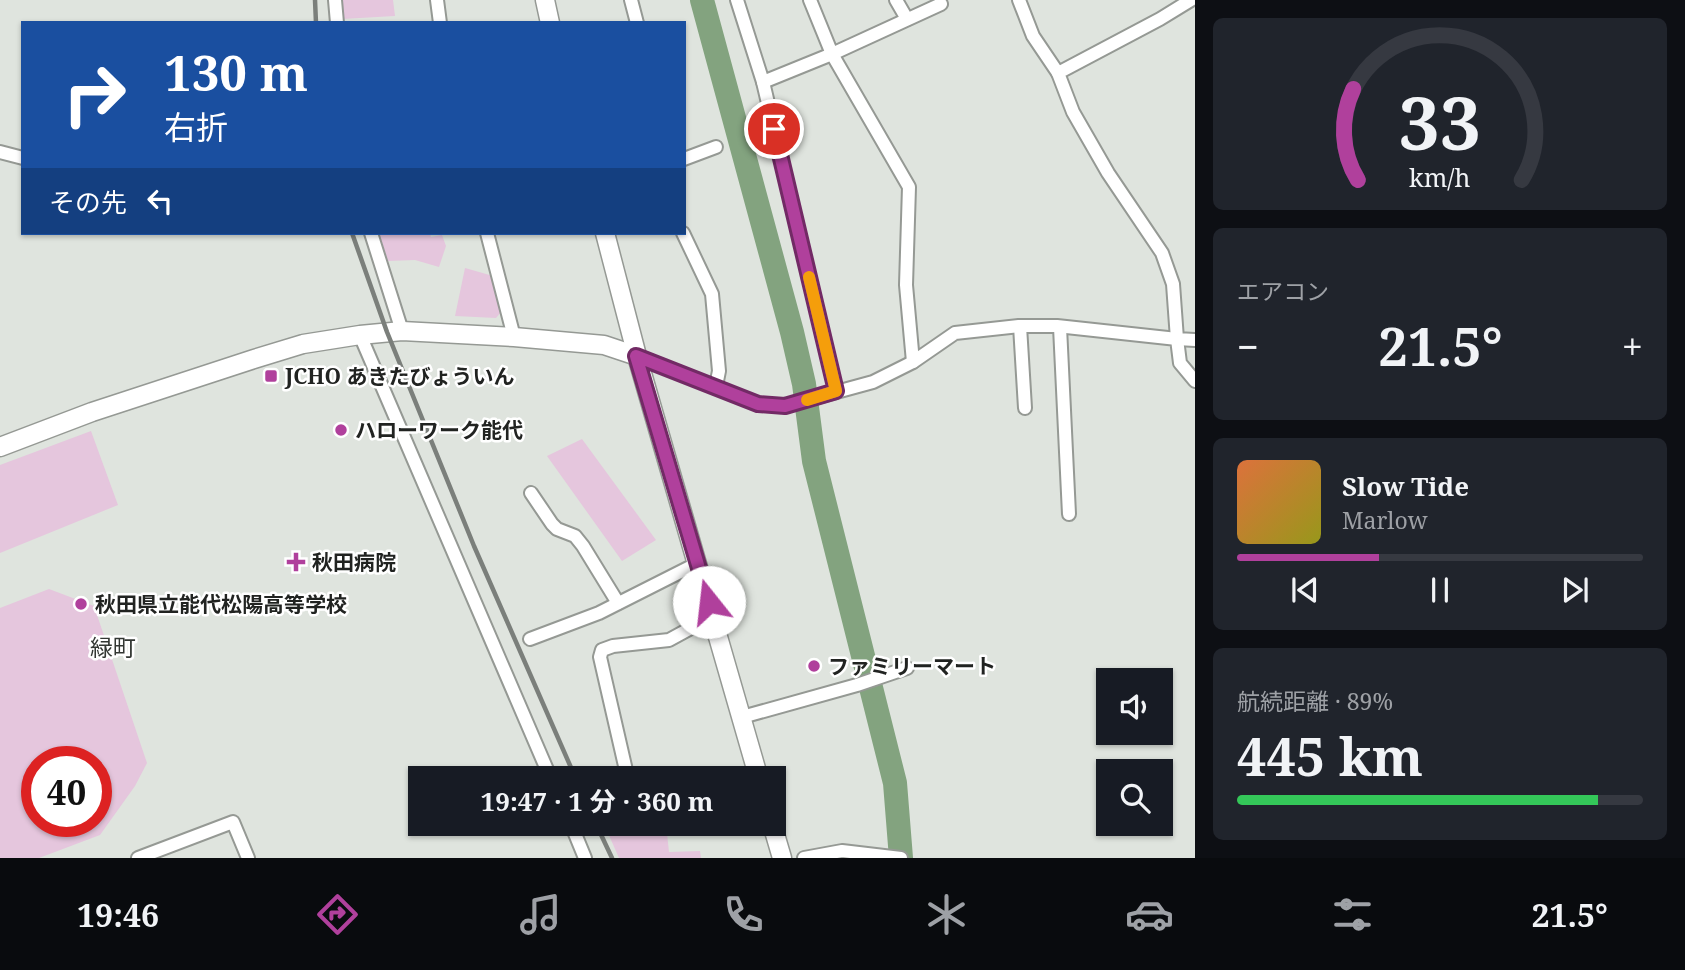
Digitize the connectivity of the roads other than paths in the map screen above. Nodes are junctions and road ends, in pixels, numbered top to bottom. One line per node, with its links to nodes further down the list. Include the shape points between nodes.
1 (335, 0): 12 (street)
2 (437, 0): 13 (street)
3 (545, 0): 14 (street)
4 (631, 0): 15 (street)
5 (737, 0): 18 (street)
6 (810, 0): 16 (street)
7 (897, 0): 11 (street)
8 (1019, 0): 17 (street, via 1033,36)
9 (1191, 0): 17 (street)
10 (941, 4): 11 (street)
11 (907, 19): 16 (street)
12 (337, 21)
13 (440, 21)
14 (550, 21)
15 (637, 21)
16 (832, 54): 18 (street); 35 (street, via 909,187 906,285)
17 (1058, 74): 32 (street, via 1073,112 1108,173 1162,253 1173,284)
18 (763, 82): 38 (street)
19 (716, 147): 22 (street)
20 (0, 152): 21 (street)
21 (21, 157)
22 (686, 158)
23 (372, 235): 29 (street)
24 (488, 235): 31 (street)
25 (606, 235): 34 (street)
26 (684, 235): 37 (street, via 712,295 719,371)
27 (1020, 326): 28 (street); 35 (street, via 955,333); 39 (street)
28 (1060, 327): 32 (street); 42 (street)
29 (402, 331): 30 (street); 31 (street)
30 (360, 335): 40 (street, via 291,348 92,412); 49 (street)
31 (514, 337): 34 (street, via 604,345)
32 (1177, 339): 33 (street); 36 (street, via 1180,363)
33 (1195, 340)
34 (636, 356): 37 (street); 43 (street)
35 (913, 362): 38 (street, via 873,382)
36 (1195, 381)
37 (716, 386): 38 (street, via 758,404 785,406)
38 (830, 393)
39 (1025, 408)
40 (0, 447)
41 (531, 493): 44 (street, via 552,524 583,546)
42 (1069, 514)
43 (698, 563): 44 (street); 45 (street)
44 (618, 603): 46 (street)
45 (713, 616): 48 (street); 50 (street, via 669,640 602,650)
46 (530, 639)
47 (907, 668): 48 (street)
48 (742, 717): 51 (street)
49 (545, 766)
50 (625, 766)
51 (755, 766)
52 (576, 836): 57 (street)
53 (776, 836): 58 (street)
54 (895, 857): 59 (street, via 842,851)
55 (138, 858): 56 (street, via 233,822)
56 (248, 858)
57 (585, 858)
58 (782, 858)
59 (804, 858)

